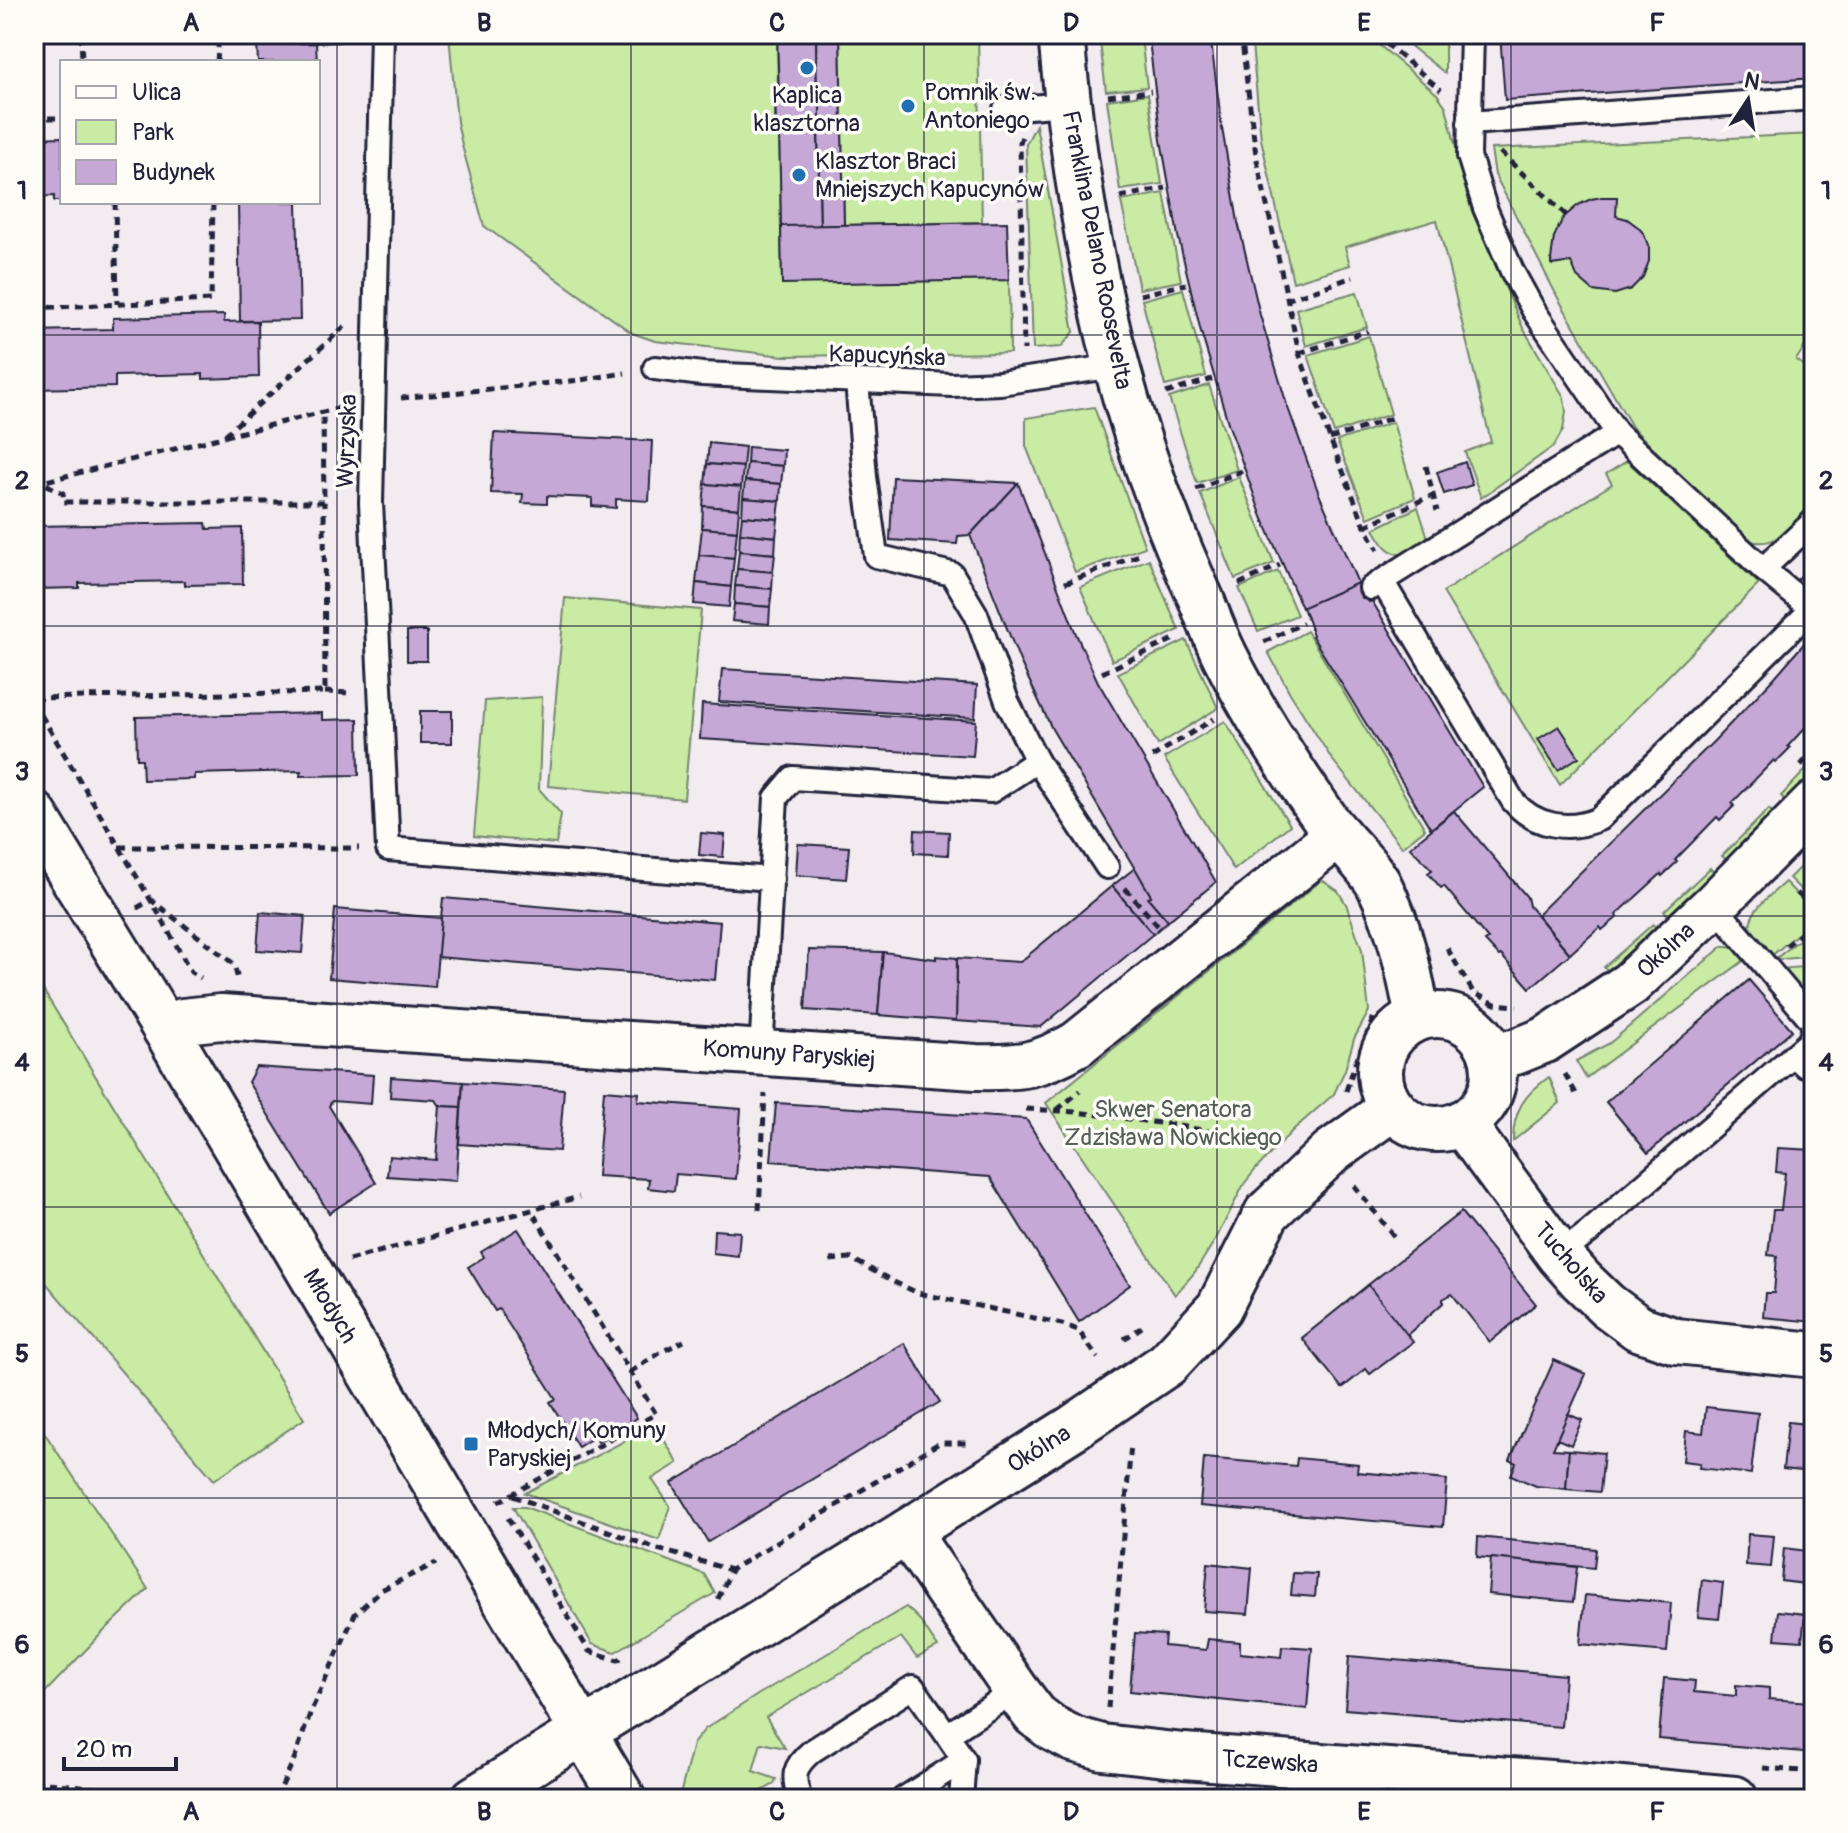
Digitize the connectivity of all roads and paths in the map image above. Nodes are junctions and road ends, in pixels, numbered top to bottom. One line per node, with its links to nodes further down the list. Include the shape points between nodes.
1 (81, 34): 9 (path)
2 (89, 34): 8 (path)
3 (219, 34): 10 (path)
4 (382, 34): 28 (lane, Wyrzyska)
5 (1061, 34): 13 (street, Franklina Delano Roosevelta)
6 (1241, 34): 25 (path, via 1256,155)
7 (1472, 34): 17 (lane)
8 (159, 35)
9 (82, 60)
10 (217, 60)
11 (1151, 91): 13 (path)
12 (1814, 98): 17 (lane)
13 (1066, 103): 14 (lane); 31 (path, via 1020,142); 32 (street, Franklina Delano Roosevelta)
14 (1005, 109)
15 (34, 118): 16 (path)
16 (60, 118)
17 (1469, 123): 39 (lane, via 1474,175 1512,271)
18 (1166, 188): 19 (path)
19 (1111, 198)
20 (115, 204): 26 (path)
21 (213, 204): 26 (path, via 211,300)
22 (1353, 277): 25 (path)
23 (1186, 284): 24 (path)
24 (1131, 298)
25 (1286, 300): 30 (path)
26 (117, 304): 27 (path)
27 (34, 308)
28 (376, 309): 40 (path, via 354,318); 68 (lane, Wyrzyska, via 371,503)
29 (1368, 331): 30 (path)
30 (1299, 353): 41 (path)
31 (1024, 357)
32 (1116, 366): 35 (lane, Kapucyńska, via 1000,383); 66 (street, Franklina Delano Roosevelta, via 1166,518 1227,660 1264,728)
33 (655, 368): 35 (lane, Kapucyńska)
34 (1212, 379): 36 (path)
35 (857, 381): 63 (lane, via 876,556 952,574 976,614 1007,701)
36 (1157, 396)
37 (323, 411): 47 (path)
38 (1392, 418): 41 (path)
39 (1617, 433): 50 (lane); 53 (lane)
40 (225, 436)
41 (1330, 439): 49 (path)
42 (1426, 466): 46 (path)
43 (1242, 471): 45 (path)
44 (34, 478): 47 (path, via 63,493 64,502)
45 (1188, 492)
46 (1433, 494): 49 (path); 50 (path)
47 (324, 502): 60 (path, via 325,692)
48 (1814, 521): 53 (lane)
49 (1365, 526): 54 (path)
50 (1444, 543): 54 (lane)
51 (1151, 551): 55 (path)
52 (1280, 565): 56 (path)
53 (1763, 569): 57 (lane)
54 (1382, 582): 57 (lane, via 1513,801 1534,818 1558,826 1599,819)
55 (1065, 583)
56 (1227, 589)
57 (1813, 610)
58 (1186, 633): 59 (path)
59 (1102, 673)
60 (34, 701): 67 (path)
61 (1226, 712): 62 (path)
62 (1152, 757)
63 (1037, 761): 69 (lane); 70 (lane, via 991,791 793,778 776,798)
64 (1814, 804): 73 (street, Okólna)
65 (34, 814): 81 (street, Młodych)
66 (1338, 835): 80 (street, Franklina Delano Roosevelta, via 1377,882 1407,963); 85 (street, Komuny Paryskiej, via 1054,1058 1003,1068)
67 (119, 847): 68 (path); 72 (path)
68 (388, 849): 70 (lane)
69 (1107, 867): 75 (path)
70 (772, 879): 85 (lane)
71 (1797, 893): 74 (path)
72 (151, 900): 77 (path, via 191,972); 78 (path, via 234,964 239,984)
73 (1714, 905): 82 (street, Okólna, via 1630,984 1545,1040 1515,1052); 83 (lane, via 1812,1021 1812,1036)
74 (1814, 908)
75 (1160, 928)
76 (1441, 937): 79 (path, via 1473,992 1495,1004)
77 (204, 980)
78 (227, 983)
79 (1530, 1005)
80 (1418, 1017): 82 (street, via 1436,1014 1470,1025); 86 (street, via 1401,1026 1381,1056 1379,1075)
81 (166, 1030): 85 (street, Komuny Paryskiej, via 183,1021 221,1017); 106 (street, Młodych)
82 (1491, 1054): 88 (street, via 1493,1086 1476,1115)
83 (1794, 1055): 84 (lane); 93 (lane)
84 (1814, 1067)
85 (756, 1072): 92 (path, via 765,1093)
86 (1392, 1108): 88 (street, via 1424,1128); 105 (street, Okólna, via 1331,1152 1267,1213 1219,1308 1167,1364)
87 (1026, 1109): 89 (path, via 1188,1127 1257,1140)
88 (1462, 1123): 93 (street, Tucholska)
89 (1279, 1153)
90 (579, 1197): 91 (path)
91 (531, 1210): 95 (path); 99 (path)
92 (759, 1210)
93 (1559, 1255): 97 (street, Tucholska, via 1607,1305 1638,1328 1676,1341)
94 (830, 1260): 98 (path, via 850,1258 918,1293 1078,1330 1098,1358)
95 (345, 1262)
96 (684, 1341): 99 (path)
97 (1814, 1355)
98 (1085, 1366)
99 (630, 1372): 103 (path, via 656,1414)
100 (972, 1443): 107 (path, via 939,1443)
101 (1131, 1444): 111 (path, via 1108,1709)
102 (491, 1490): 103 (path, via 498,1502)
103 (512, 1496): 107 (path)
104 (506, 1516): 109 (path, via 589,1651 618,1660)
105 (907, 1532): 110 (street, Tczewska); 112 (street, Okólna)
106 (472, 1544): 112 (street, Młodych); 121 (path, via 381,1590 355,1614)
107 (731, 1570): 108 (path, via 719,1599)
108 (706, 1607)
109 (625, 1655)
110 (1016, 1690): 113 (lane); 118 (street, Tczewska, via 1052,1728 1102,1747)
111 (1098, 1712)
112 (598, 1722): 119 (street, Okólna); 122 (street, Młodych)
113 (947, 1735): 114 (lane); 123 (lane, via 913,1687 800,1761 795,1773)
114 (964, 1760): 124 (lane); 125 (lane)
115 (1814, 1772): 117 (path)
116 (34, 1782): 120 (path)
117 (1744, 1783): 118 (street, Tczewska)
118 (1576, 1792)
119 (479, 1796)
120 (143, 1799)
121 (276, 1799)
122 (623, 1799)
123 (800, 1799)
124 (903, 1799)
125 (961, 1799)

